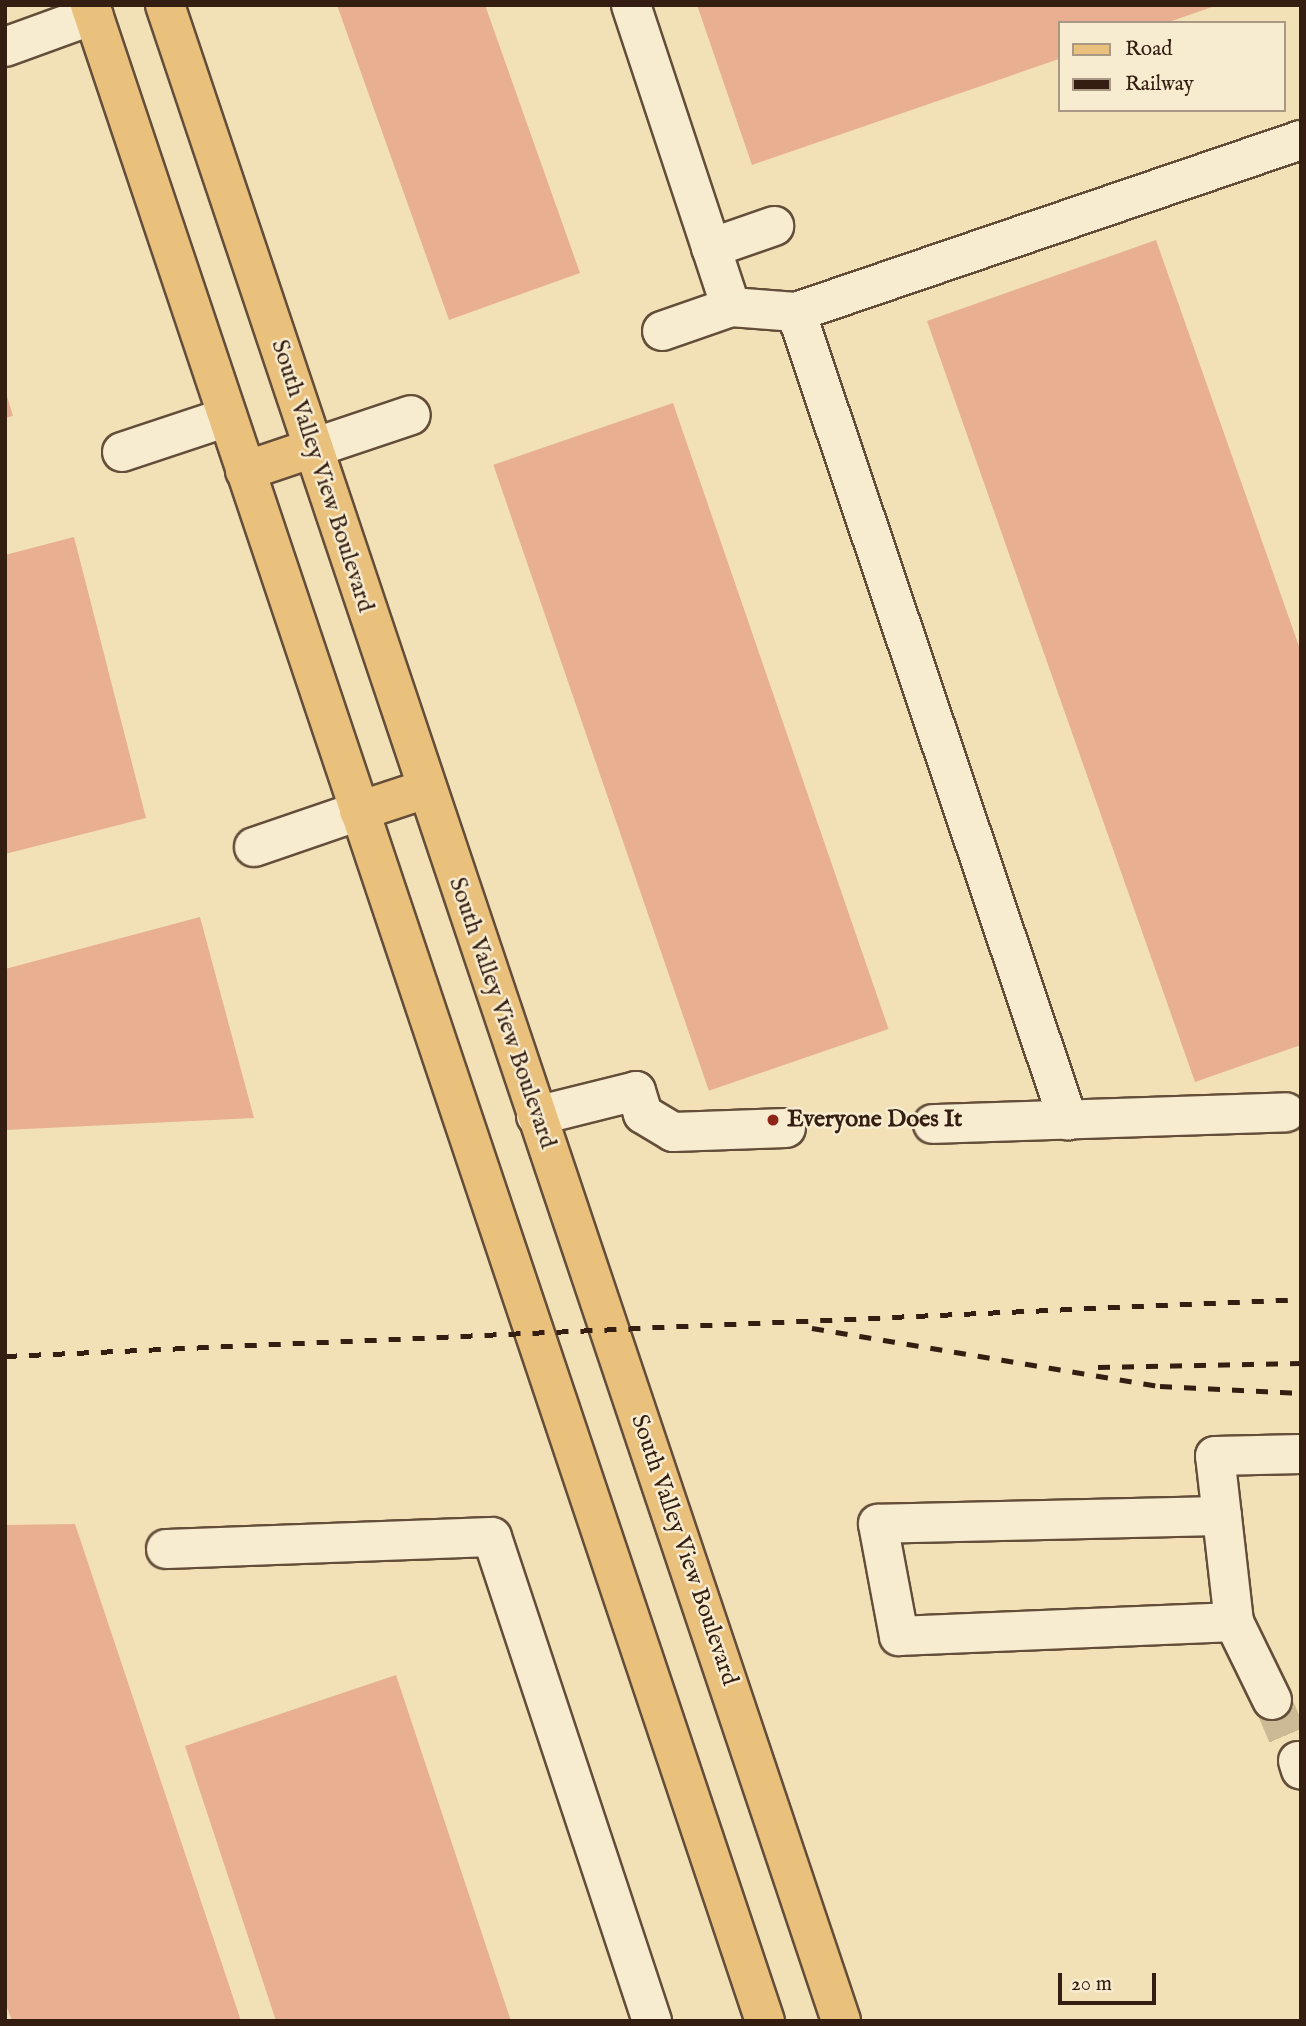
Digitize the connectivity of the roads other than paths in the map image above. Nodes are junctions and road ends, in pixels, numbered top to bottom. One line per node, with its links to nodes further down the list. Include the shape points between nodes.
1 (165, 5): 13 (main road, South Valley View Boulevard)
2 (631, 5): 7 (lane)
3 (91, 10): 4 (lane); 12 (main road)
4 (5, 47)
5 (1301, 140): 9 (lane, via 1223,180)
6 (774, 226): 7 (lane)
7 (711, 248): 8 (lane)
8 (732, 307): 9 (lane); 10 (lane)
9 (796, 312): 21 (lane)
10 (662, 331)
11 (411, 415): 13 (lane)
12 (227, 417): 14 (lane); 15 (main road)
13 (313, 448): 15 (main road); 16 (main road, South Valley View Boulevard)
14 (122, 452)
15 (245, 471): 17 (main road)
16 (426, 789): 17 (main road); 20 (main road, South Valley View Boulevard)
17 (359, 811): 18 (lane); 30 (main road)
18 (254, 847)
19 (1286, 1112): 21 (lane)
20 (536, 1116): 23 (lane, via 636,1091 643,1114 673,1132); 31 (main road, South Valley View Boulevard)
21 (1068, 1120): 22 (lane)
22 (933, 1124)
23 (786, 1128)
24 (1301, 1454): 25 (lane, via 1215,1456)
25 (1222, 1516): 27 (lane); 27 (lane, via 878,1524 899,1636)
26 (166, 1549): 29 (lane, via 492,1537)
27 (1234, 1622): 28 (lane)
28 (1272, 1700)
29 (652, 2021)
30 (765, 2021)
31 (841, 2021)

